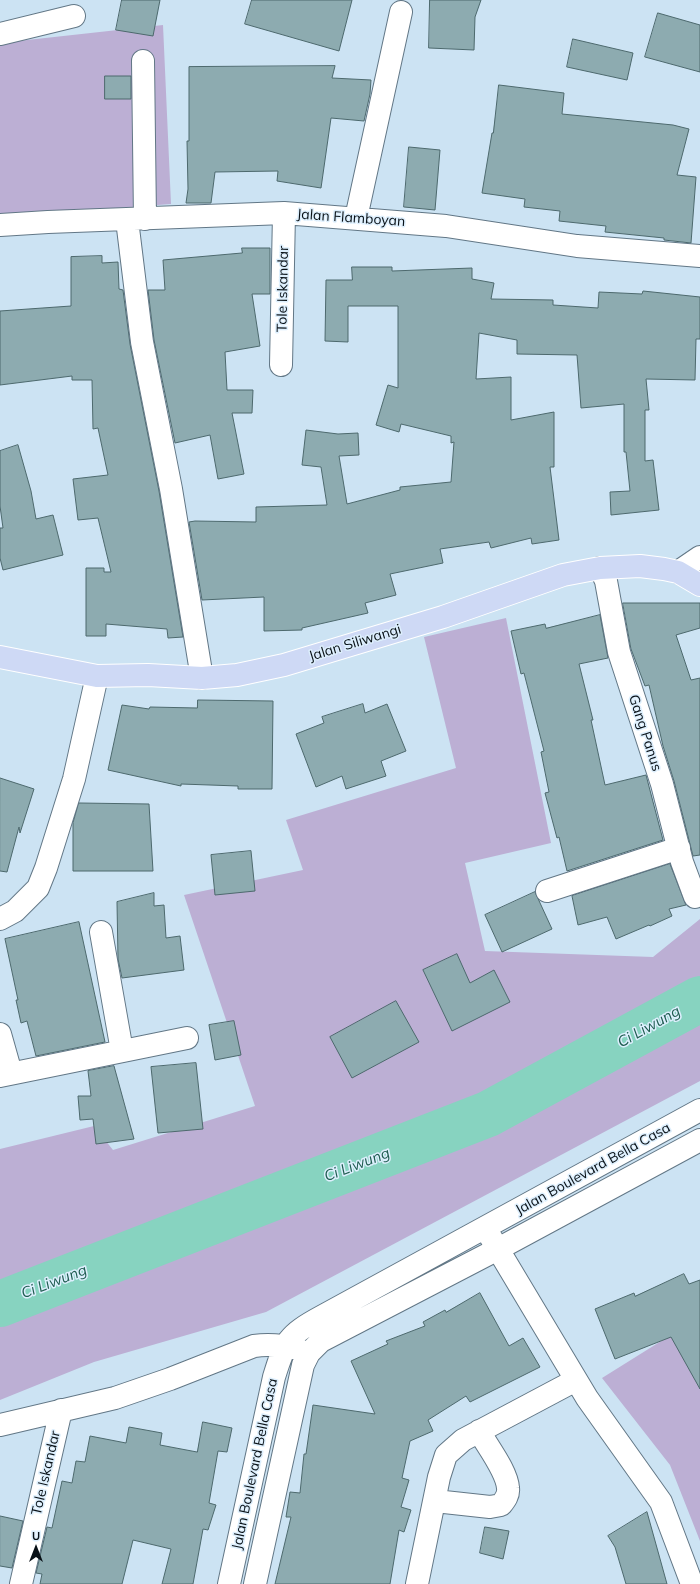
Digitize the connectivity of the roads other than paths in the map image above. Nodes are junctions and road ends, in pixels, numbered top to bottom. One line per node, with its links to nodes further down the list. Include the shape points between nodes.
1 (401, 12): 6 (street)
2 (74, 16): 3 (street)
3 (0, 34)
4 (143, 62): 7 (street)
5 (284, 214): 6 (street, Jalan Flamboyan); 7 (street, Jalan Flamboyan); 10 (street, Tole Iskandar)
6 (356, 218): 9 (street, Jalan Flamboyan, via 446,226 578,246)
7 (136, 220): 8 (street, Jalan Flamboyan); 17 (street, via 142,342 172,489)
8 (0, 226)
9 (700, 256)
10 (281, 365)
11 (700, 557): 13 (street)
12 (600, 568): 13 (main road, Jalan Siliwangi, via 640,566); 17 (main road, Jalan Siliwangi, via 563,575 443,617 284,665); 18 (street, Gang Panus, via 606,581 619,652 662,784)
13 (678, 572): 14 (main road, Jalan Siliwangi)
14 (700, 585)
15 (0, 657): 16 (main road, Jalan Siliwangi)
16 (97, 676): 17 (main road, Jalan Siliwangi); 21 (street, via 74,778 46,868 38,888 15,911)
17 (202, 678)
18 (679, 848): 19 (street); 20 (street, Gang Panus)
19 (547, 890)
20 (695, 897)
21 (0, 919)
22 (101, 932): 25 (street)
23 (0, 1034): 26 (street)
24 (187, 1038): 25 (street)
25 (122, 1051): 26 (street)
26 (5, 1074)
27 (700, 1110): 29 (street, Jalan Boulevard Bella Casa)
28 (700, 1140): 30 (street, Jalan Boulevard Bella Casa)
29 (486, 1228): 30 (street); 31 (street, Jalan Boulevard Bella Casa, via 302,1328)
30 (498, 1249): 32 (street, Jalan Boulevard Bella Casa, via 328,1336); 33 (street)
31 (284, 1345): 32 (street); 34 (street, via 254,1346 115,1398); 39 (street, Jalan Boulevard Bella Casa, via 274,1377)
32 (309, 1353): 40 (street, Jalan Boulevard Bella Casa, via 303,1365)
33 (576, 1380): 36 (street); 42 (street, via 661,1502)
34 (61, 1410): 35 (street); 38 (street, Tole Iskandar)
35 (0, 1425)
36 (478, 1431): 37 (street, via 446,1455); 37 (street, via 501,1469 508,1488 507,1497 501,1505 490,1507)
37 (435, 1501): 41 (street)
38 (21, 1584)
39 (229, 1584)
40 (255, 1584)
41 (417, 1584)
42 (692, 1584)

